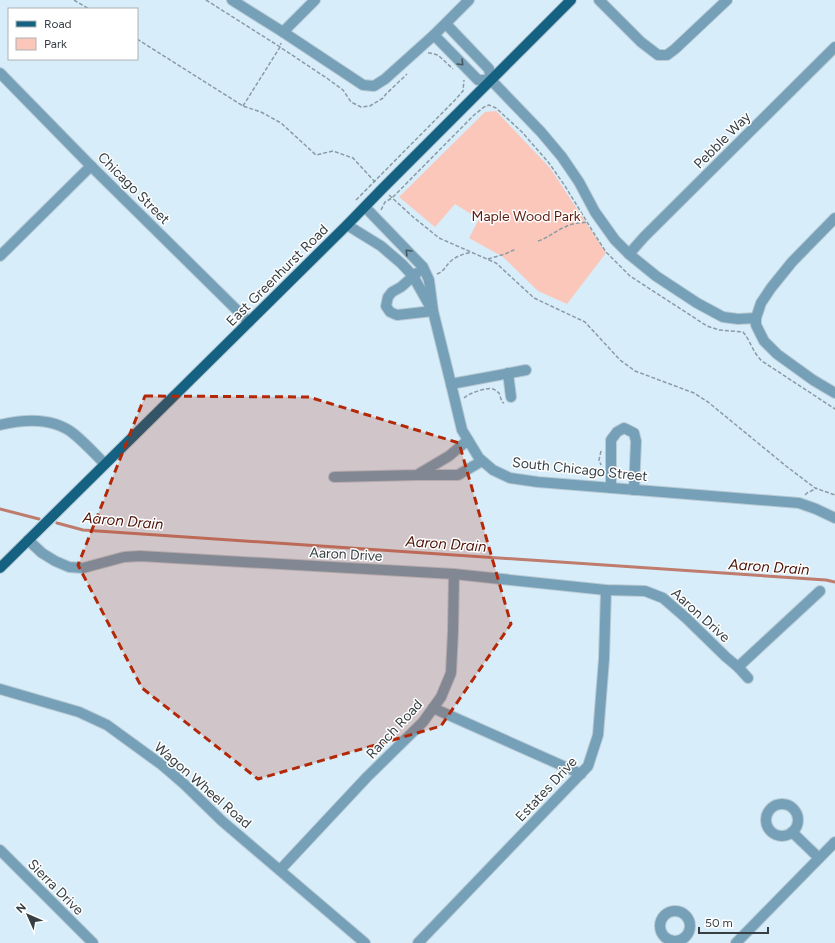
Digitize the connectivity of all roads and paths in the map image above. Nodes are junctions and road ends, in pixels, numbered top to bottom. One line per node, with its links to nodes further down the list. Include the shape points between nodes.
1 (74, 0): 8 (path)
2 (232, 0): 10 (street)
3 (315, 0): 10 (street)
4 (469, 0): 9 (street)
5 (571, 0): 15 (main road, East Greenhurst Road)
6 (599, 0): 7 (street, via 641,42 658,55 667,55 676,49)
7 (727, 0)
8 (87, 8)
9 (446, 24): 11 (street); 15 (street, via 489,69)
10 (283, 32): 11 (street, via 363,85 374,86 385,80); 16 (path, via 280,47)
11 (434, 36): 15 (street, one-way to 15, via 478,80)
12 (138, 40): 16 (path)
13 (835, 47): 28 (street, Pebble Way)
14 (0, 74): 17 (street, Chicago Street)
15 (491, 80): 18 (main road, East Greenhurst Road); 28 (street, via 562,157 595,212 615,240)
16 (243, 106): 18 (path, via 281,123 316,154 334,151 353,158)
17 (91, 166): 29 (street); 36 (street, Chicago Street)
18 (382, 189): 19 (path); 20 (main road, East Greenhurst Road)
19 (392, 198): 21 (path, via 385,202); 23 (path, via 474,115 489,105 496,108 522,132 542,154); 27 (path, via 439,238)
20 (365, 207): 24 (main road, East Greenhurst Road); 31 (street, South Chicago Street, one-way to 20)
21 (380, 212)
22 (835, 218): 35 (street, via 792,262 771,288 761,303)
23 (588, 222): 25 (path, via 564,227); 43 (path, via 606,252 630,276 707,326 743,332 760,359)
24 (347, 225): 32 (street, South Chicago Street, via 380,246); 36 (main road, East Greenhurst Road)
25 (538, 241)
26 (516, 249): 30 (path)
27 (471, 252): 30 (path); 33 (path, via 460,255 451,261 443,272)
28 (629, 254): 35 (street, via 656,276 723,317)
29 (0, 256)
30 (488, 259): 53 (path, via 496,263 534,298 585,322 620,360 635,371 694,393 708,402)
31 (423, 267): 32 (street); 33 (street, South Chicago Street)
32 (413, 276): 34 (street, South Chicago Street); 34 (street, via 392,292 386,306 397,316)
33 (429, 280): 34 (street, South Chicago Street)
34 (433, 311): 39 (street, South Chicago Street)
35 (756, 318): 40 (street, via 756,325 764,341 777,354)
36 (249, 322): 48 (main road, East Greenhurst Road)
37 (526, 370): 38 (street)
38 (508, 373): 39 (street); 42 (street)
39 (451, 384): 45 (street, South Chicago Street, via 462,430)
40 (835, 393)
41 (462, 400): 42 (path, via 467,395 492,389 499,393 502,402)
42 (509, 401)
43 (835, 409)
44 (0, 425): 48 (street, via 31,420 62,426)
45 (468, 440): 47 (street, South Chicago Street); 50 (street, via 449,456)
46 (601, 450): 49 (path, via 599,460)
47 (482, 460): 50 (street, via 458,475); 52 (street, South Chicago Street, via 493,470 510,478)
48 (105, 464): 58 (main road, East Greenhurst Road)
49 (603, 468)
50 (417, 475): 51 (street)
51 (334, 476)
52 (611, 488): 54 (street, South Chicago Street); 54 (street, via 611,440 624,428 634,433 636,441)
53 (817, 488): 55 (path); 56 (path)
54 (634, 490): 57 (street, South Chicago Street, via 799,503)
55 (835, 495)
56 (804, 496)
57 (835, 518)
58 (28, 540): 59 (main road, East Greenhurst Road); 60 (street, Aaron Drive, via 42,553 69,567 82,568 124,557 140,556)
59 (0, 568)
60 (454, 574): 61 (street, Aaron Drive); 66 (street, Ranch Road, via 451,673)
61 (606, 590): 63 (street, Aaron Drive, via 645,590 663,598); 67 (street, Estates Drive, via 598,735 588,766)
62 (820, 591): 63 (street)
63 (738, 667): 64 (street, Aaron Drive)
64 (748, 678)
65 (0, 689): 72 (street, Wagon Wheel Road, via 79,712 107,725 162,765)
66 (433, 708): 67 (street); 72 (street, Ranch Road, via 423,722)
67 (581, 774): 75 (street, Estates Drive)
68 (792, 832): 71 (street)
69 (835, 842): 71 (street)
70 (0, 850): 73 (street, Sierra Drive)
71 (819, 858): 76 (street)
72 (280, 870): 74 (street, Wagon Wheel Road)
73 (93, 943)
74 (365, 943)
75 (418, 943)
76 (736, 943)

